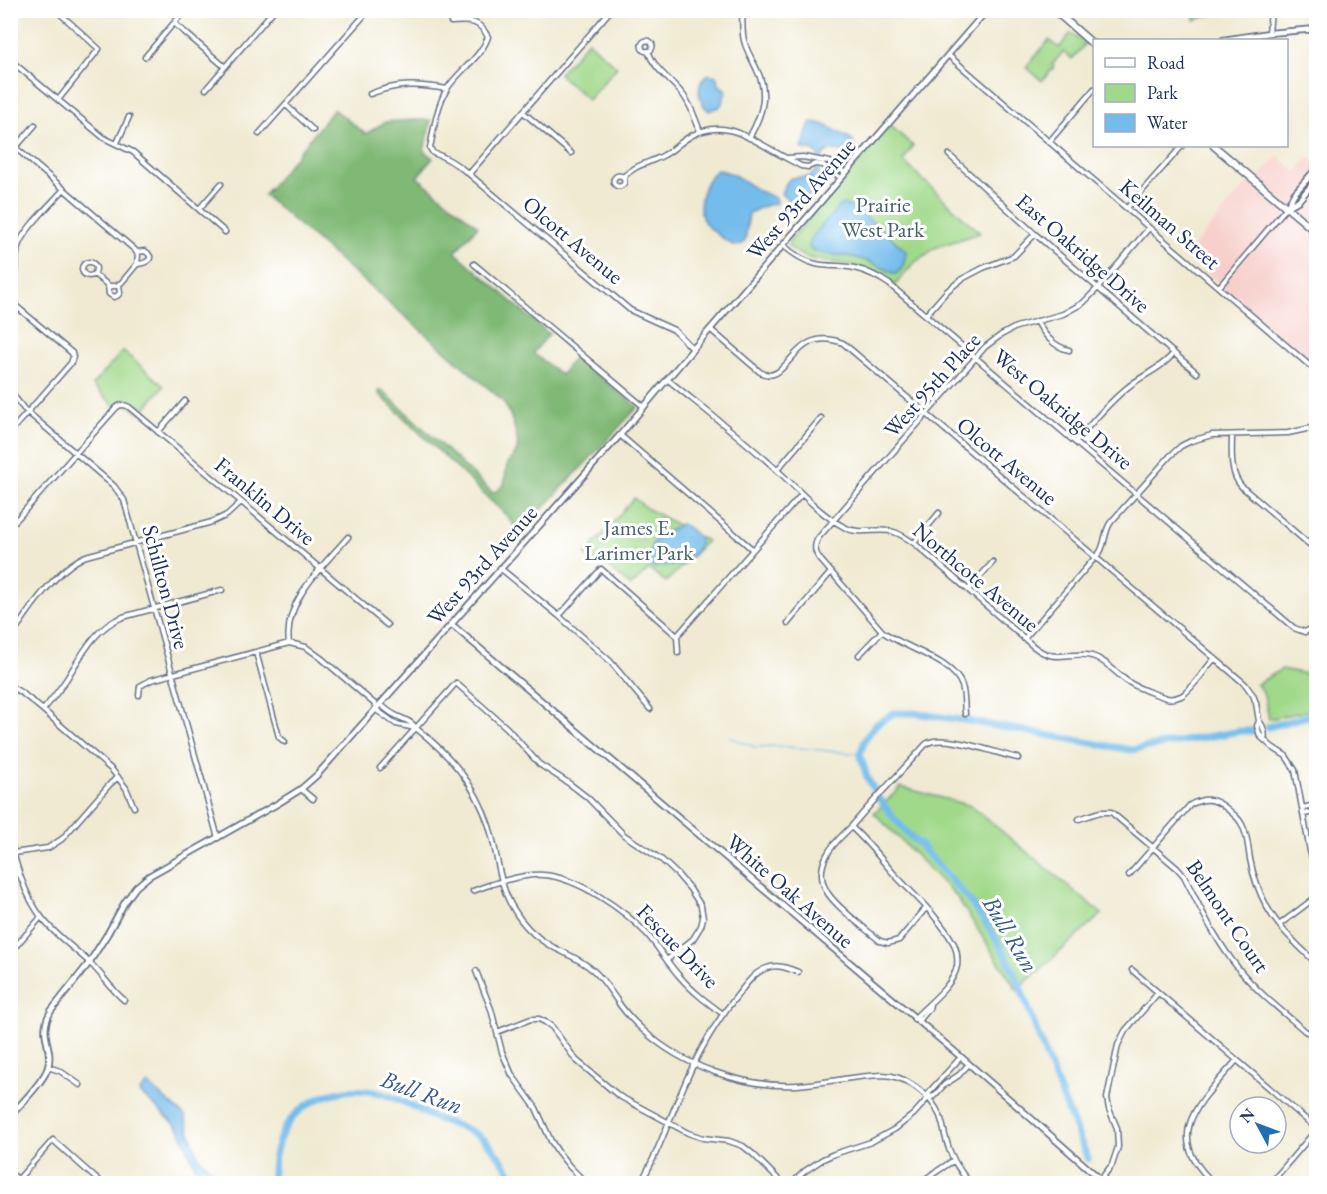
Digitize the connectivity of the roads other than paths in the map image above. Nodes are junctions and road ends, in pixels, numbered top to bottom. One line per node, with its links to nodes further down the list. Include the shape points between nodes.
1 (56, 10): 25 (street, via 99,49)
2 (185, 10): 11 (street)
3 (274, 10): 20 (street)
4 (369, 10): 26 (street)
5 (611, 10): 27 (street)
6 (742, 10): 33 (street, via 742,35 761,81 764,99 760,118)
7 (987, 10): 17 (street, West 93rd Avenue)
8 (1054, 10): 15 (highway)
9 (1271, 10): 13 (street)
10 (451, 22): 22 (street, via 478,24 488,37 484,48)
11 (174, 23): 18 (street); 20 (street)
12 (1317, 29): 13 (street)
13 (1269, 33): 14 (street)
14 (1230, 39)
15 (1093, 43)
16 (648, 51): 31 (street, via 660,72 684,95)
17 (948, 55): 34 (street, Keilman Street); 48 (street, West 93rd Avenue)
18 (145, 57)
19 (10, 60): 25 (street)
20 (225, 67): 21 (street)
21 (206, 89)
22 (447, 89): 24 (street, via 399,85); 49 (street, Olcott Avenue, via 430,148)
23 (1093, 91): 34 (street)
24 (370, 94)
25 (58, 100): 36 (street, via 104,138)
26 (286, 105): 30 (street); 32 (street)
27 (523, 112): 40 (street); 49 (street)
28 (129, 117): 36 (street)
29 (35, 125): 39 (street)
30 (313, 130)
31 (700, 131): 33 (street, via 729,129); 50 (street, via 667,154)
32 (259, 134)
33 (749, 138): 44 (street)
34 (1049, 142): 56 (street, Keilman Street)
35 (10, 143): 39 (street)
36 (117, 143): 57 (street, via 133,152)
37 (1181, 147): 56 (street)
38 (1215, 147): 55 (highway)
39 (16, 148): 41 (street); 54 (street)
40 (571, 153)
41 (10, 154)
42 (949, 155): 61 (street, East Oakridge Drive)
43 (806, 157): 44 (street); 45 (street); 46 (street)
44 (786, 158): 46 (street)
45 (820, 163): 46 (street); 48 (street, via 833,164); 51 (street)
46 (806, 167)
47 (1317, 169): 55 (street)
48 (845, 173): 51 (street, West 93rd Avenue)
49 (469, 174): 76 (street, Olcott Avenue, via 630,310 674,330)
50 (622, 177)
51 (841, 178): 62 (street, West 93rd Avenue)
52 (1317, 180): 55 (street)
53 (220, 184): 57 (street)
54 (64, 189): 63 (street); 68 (street, via 21,239 17,272)
55 (1287, 207): 60 (highway); 70 (street)
56 (1127, 208): 58 (street, Keilman Street)
57 (199, 209): 59 (street)
58 (1149, 228): 70 (street, Keilman Street); 71 (street, West 95th Place)
59 (225, 232)
60 (1317, 232)
61 (1035, 234): 71 (street, East Oakridge Drive); 73 (street, via 1014,256 962,279)
62 (783, 245): 73 (street, West Oakridge Drive, via 809,262 854,268 880,279); 75 (street, West 93rd Avenue)
63 (136, 252): 64 (street); 64 (street, via 145,251 150,257 146,263)
64 (137, 264): 67 (street)
65 (474, 264): 85 (street)
66 (94, 274): 69 (street)
67 (119, 284): 69 (street); 69 (street, via 120,293 114,297 109,294)
68 (10, 285)
69 (108, 285)
70 (1219, 287): 80 (street, Keilman Street)
71 (1098, 288): 74 (street, West 95th Place, via 1074,309); 78 (street, East Oakridge Drive)
72 (10, 301): 86 (street, via 73,357)
73 (926, 315): 79 (street, West Oakridge Drive)
74 (1037, 321): 77 (street, via 1047,337); 79 (street, West 95th Place, via 1001,335)
75 (710, 329): 76 (street, West 93rd Avenue); 87 (street, Olcott Avenue, via 760,372 770,376 804,345 819,339 835,340)
76 (693, 349): 82 (street, West 93rd Avenue)
77 (1069, 350)
78 (1174, 353): 81 (street, East Oakridge Drive); 95 (street, via 1119,394)
79 (976, 357): 87 (street, West 95th Place); 95 (street, West Oakridge Drive)
80 (1317, 371)
81 (1197, 373)
82 (667, 379): 85 (street, West 93rd Avenue); 97 (street, Northcote Avenue)
83 (10, 389): 86 (street, Schillton Drive)
84 (185, 401): 91 (street)
85 (644, 406): 92 (street, West 93rd Avenue)
86 (28, 412): 90 (street); 96 (street, Schillton Drive)
87 (927, 414): 102 (street, West 95th Place); 109 (street, Olcott Avenue)
88 (821, 418): 97 (street)
89 (1315, 426): 93 (street, via 1293,433); 94 (street)
90 (10, 432)
91 (158, 432): 96 (street, Franklin Drive, via 129,407 121,405); 100 (street, Franklin Drive)
92 (620, 435): 107 (street); 112 (street, West 93rd Avenue)
93 (1232, 435): 98 (street, via 1207,436 1181,446); 108 (street, via 1237,481)
94 (1317, 436)
95 (1076, 442): 98 (street, West Oakridge Drive)
96 (76, 453): 103 (street); 105 (street, Schillton Drive, via 120,492)
97 (777, 470): 99 (street, Northcote Avenue)
98 (1136, 493): 109 (street, via 1107,528 1103,546); 121 (street, West Oakridge Drive, via 1294,628 1305,632)
99 (802, 494): 102 (street, Northcote Avenue); 107 (street)
100 (241, 502): 105 (street, via 216,520); 111 (street, Franklin Drive)
101 (939, 513): 106 (street)
102 (834, 521): 106 (street, Northcote Avenue, via 847,529 892,531); 113 (street, West 95th Place, via 816,542 818,556)
103 (10, 527)
104 (348, 537): 111 (street)
105 (137, 542): 116 (street, Schillton Drive); 124 (street, via 71,564 28,611)
106 (914, 543): 115 (street, Northcote Avenue)
107 (752, 549): 123 (street)
108 (1317, 550)
109 (1095, 557): 125 (street); 130 (street, Olcott Avenue)
110 (993, 562): 115 (street)
111 (321, 568): 120 (street, Franklin Drive); 126 (street, via 296,601 287,632)
112 (500, 568): 117 (street); 119 (street, West 93rd Avenue)
113 (831, 573): 118 (street); 122 (street)
114 (222, 590): 116 (street)
115 (968, 590): 125 (street, Northcote Avenue)
116 (154, 608): 131 (street, Schillton Drive); 136 (street, via 119,618 104,627)
117 (559, 616): 123 (street, via 601,569); 135 (street, via 610,661)
118 (788, 623)
119 (451, 624): 134 (street, West 93rd Avenue); 176 (street, White Oak Avenue)
120 (387, 625)
121 (1317, 626)
122 (882, 631): 129 (street); 137 (street, via 954,672 962,686)
123 (677, 636): 128 (street)
124 (10, 639)
125 (1024, 639): 130 (street, Northcote Avenue, via 1048,655 1098,658 1134,685 1168,699 1183,695)
126 (289, 643): 127 (street); 134 (street, via 306,647)
127 (256, 652): 131 (street); 139 (street, via 279,737)
128 (678, 653)
129 (858, 655)
130 (1215, 659): 147 (street, Olcott Avenue, via 1250,691 1256,702 1260,736 1293,766)
131 (172, 674): 133 (street, via 140,686); 153 (street, Schillton Drive)
132 (10, 686): 136 (street)
133 (139, 695)
134 (377, 706): 138 (street); 143 (street, West 93rd Avenue)
135 (650, 709)
136 (43, 711): 142 (street)
137 (965, 714)
138 (416, 728): 141 (street); 160 (street, via 448,756 476,795 492,834); 167 (street, via 456,683 499,721 538,764 577,789 624,835 673,870 699,902 703,918 696,937)
139 (285, 742)
140 (1018, 758): 151 (street, via 951,741 931,741)
141 (380, 768)
142 (118, 777): 146 (street); 155 (street, via 62,839 48,848)
143 (301, 789): 144 (street); 153 (street, West 93rd Avenue)
144 (314, 800)
145 (1317, 805): 147 (street)
146 (134, 807)
147 (1302, 808): 149 (street, Olcott Avenue)
148 (1317, 812): 149 (street)
149 (1303, 814): 156 (street, Olcott Avenue)
150 (1079, 819): 154 (street, Belmont Court, via 1111,812)
151 (851, 827): 163 (street); 163 (street, via 829,851 823,864 823,880 831,898 886,943 899,940)
152 (10, 835): 155 (street)
153 (218, 838): 168 (street, West 93rd Avenue, via 136,887)
154 (1153, 847): 158 (street); 165 (street, via 1190,805 1203,800 1221,804 1242,824 1257,885); 178 (street, Belmont Court, via 1184,876 1237,967 1305,1031)
155 (13, 853): 157 (street)
156 (1317, 871)
157 (20, 874): 159 (street); 164 (street)
158 (1129, 874)
159 (10, 875)
160 (503, 882): 161 (street, Fescue Drive); 167 (street, Fescue Drive, via 542,875 581,887 630,919); 181 (street, via 514,910 535,936 589,967 642,1030)
161 (473, 891)
162 (1317, 897): 165 (street)
163 (926, 908): 176 (street, via 953,943 957,957 955,973)
164 (41, 917): 166 (street); 168 (street)
165 (1279, 925): 169 (street)
166 (10, 952)
167 (667, 960): 175 (street, Fescue Drive, via 690,988)
168 (90, 963): 174 (street); 183 (street, West 93rd Avenue, via 46,1020)
169 (1317, 963)
170 (1132, 969): 173 (street)
171 (476, 971): 177 (street)
172 (798, 972): 175 (street, via 780,966 762,970)
173 (1158, 993): 180 (street); 193 (street, via 1118,1045 1107,1098 1117,1128 1118,1147 1112,1165)
174 (124, 1000)
175 (723, 1014): 181 (street)
176 (916, 1020): 179 (street, White Oak Avenue)
177 (497, 1032): 187 (street, via 539,1019 552,1027 576,1060 613,1091); 197 (street, via 512,1075 536,1108 551,1141)
178 (1317, 1034)
179 (961, 1057): 182 (street, White Oak Avenue); 185 (street)
180 (1237, 1060): 188 (street); 204 (street, via 1198,1104 1190,1120 1192,1156)
181 (695, 1063): 185 (street, via 734,1078 777,1085 890,1075 909,1082); 187 (street)
182 (969, 1064): 185 (street); 193 (street, White Oak Avenue)
183 (48, 1067): 184 (street); 186 (street)
184 (80, 1085)
185 (928, 1098): 189 (street, via 940,1116); 200 (street, via 890,1132 822,1159)
186 (10, 1116)
187 (669, 1123): 198 (street); 199 (street, via 694,1135 743,1146)
188 (1317, 1129): 205 (street)
189 (954, 1160): 201 (street); 202 (street)
190 (10, 1173): 194 (street)
191 (10, 1179): 194 (street)
192 (97, 1179): 194 (street, via 53,1140); 195 (street); 196 (street)
193 (1099, 1181): 203 (street, White Oak Avenue)
194 (16, 1182)
195 (93, 1184)
196 (102, 1184)
197 (587, 1184)
198 (640, 1184)
199 (783, 1184)
200 (791, 1184)
201 (918, 1184)
202 (971, 1184)
203 (1106, 1184)
204 (1215, 1184)
205 (1270, 1184)

